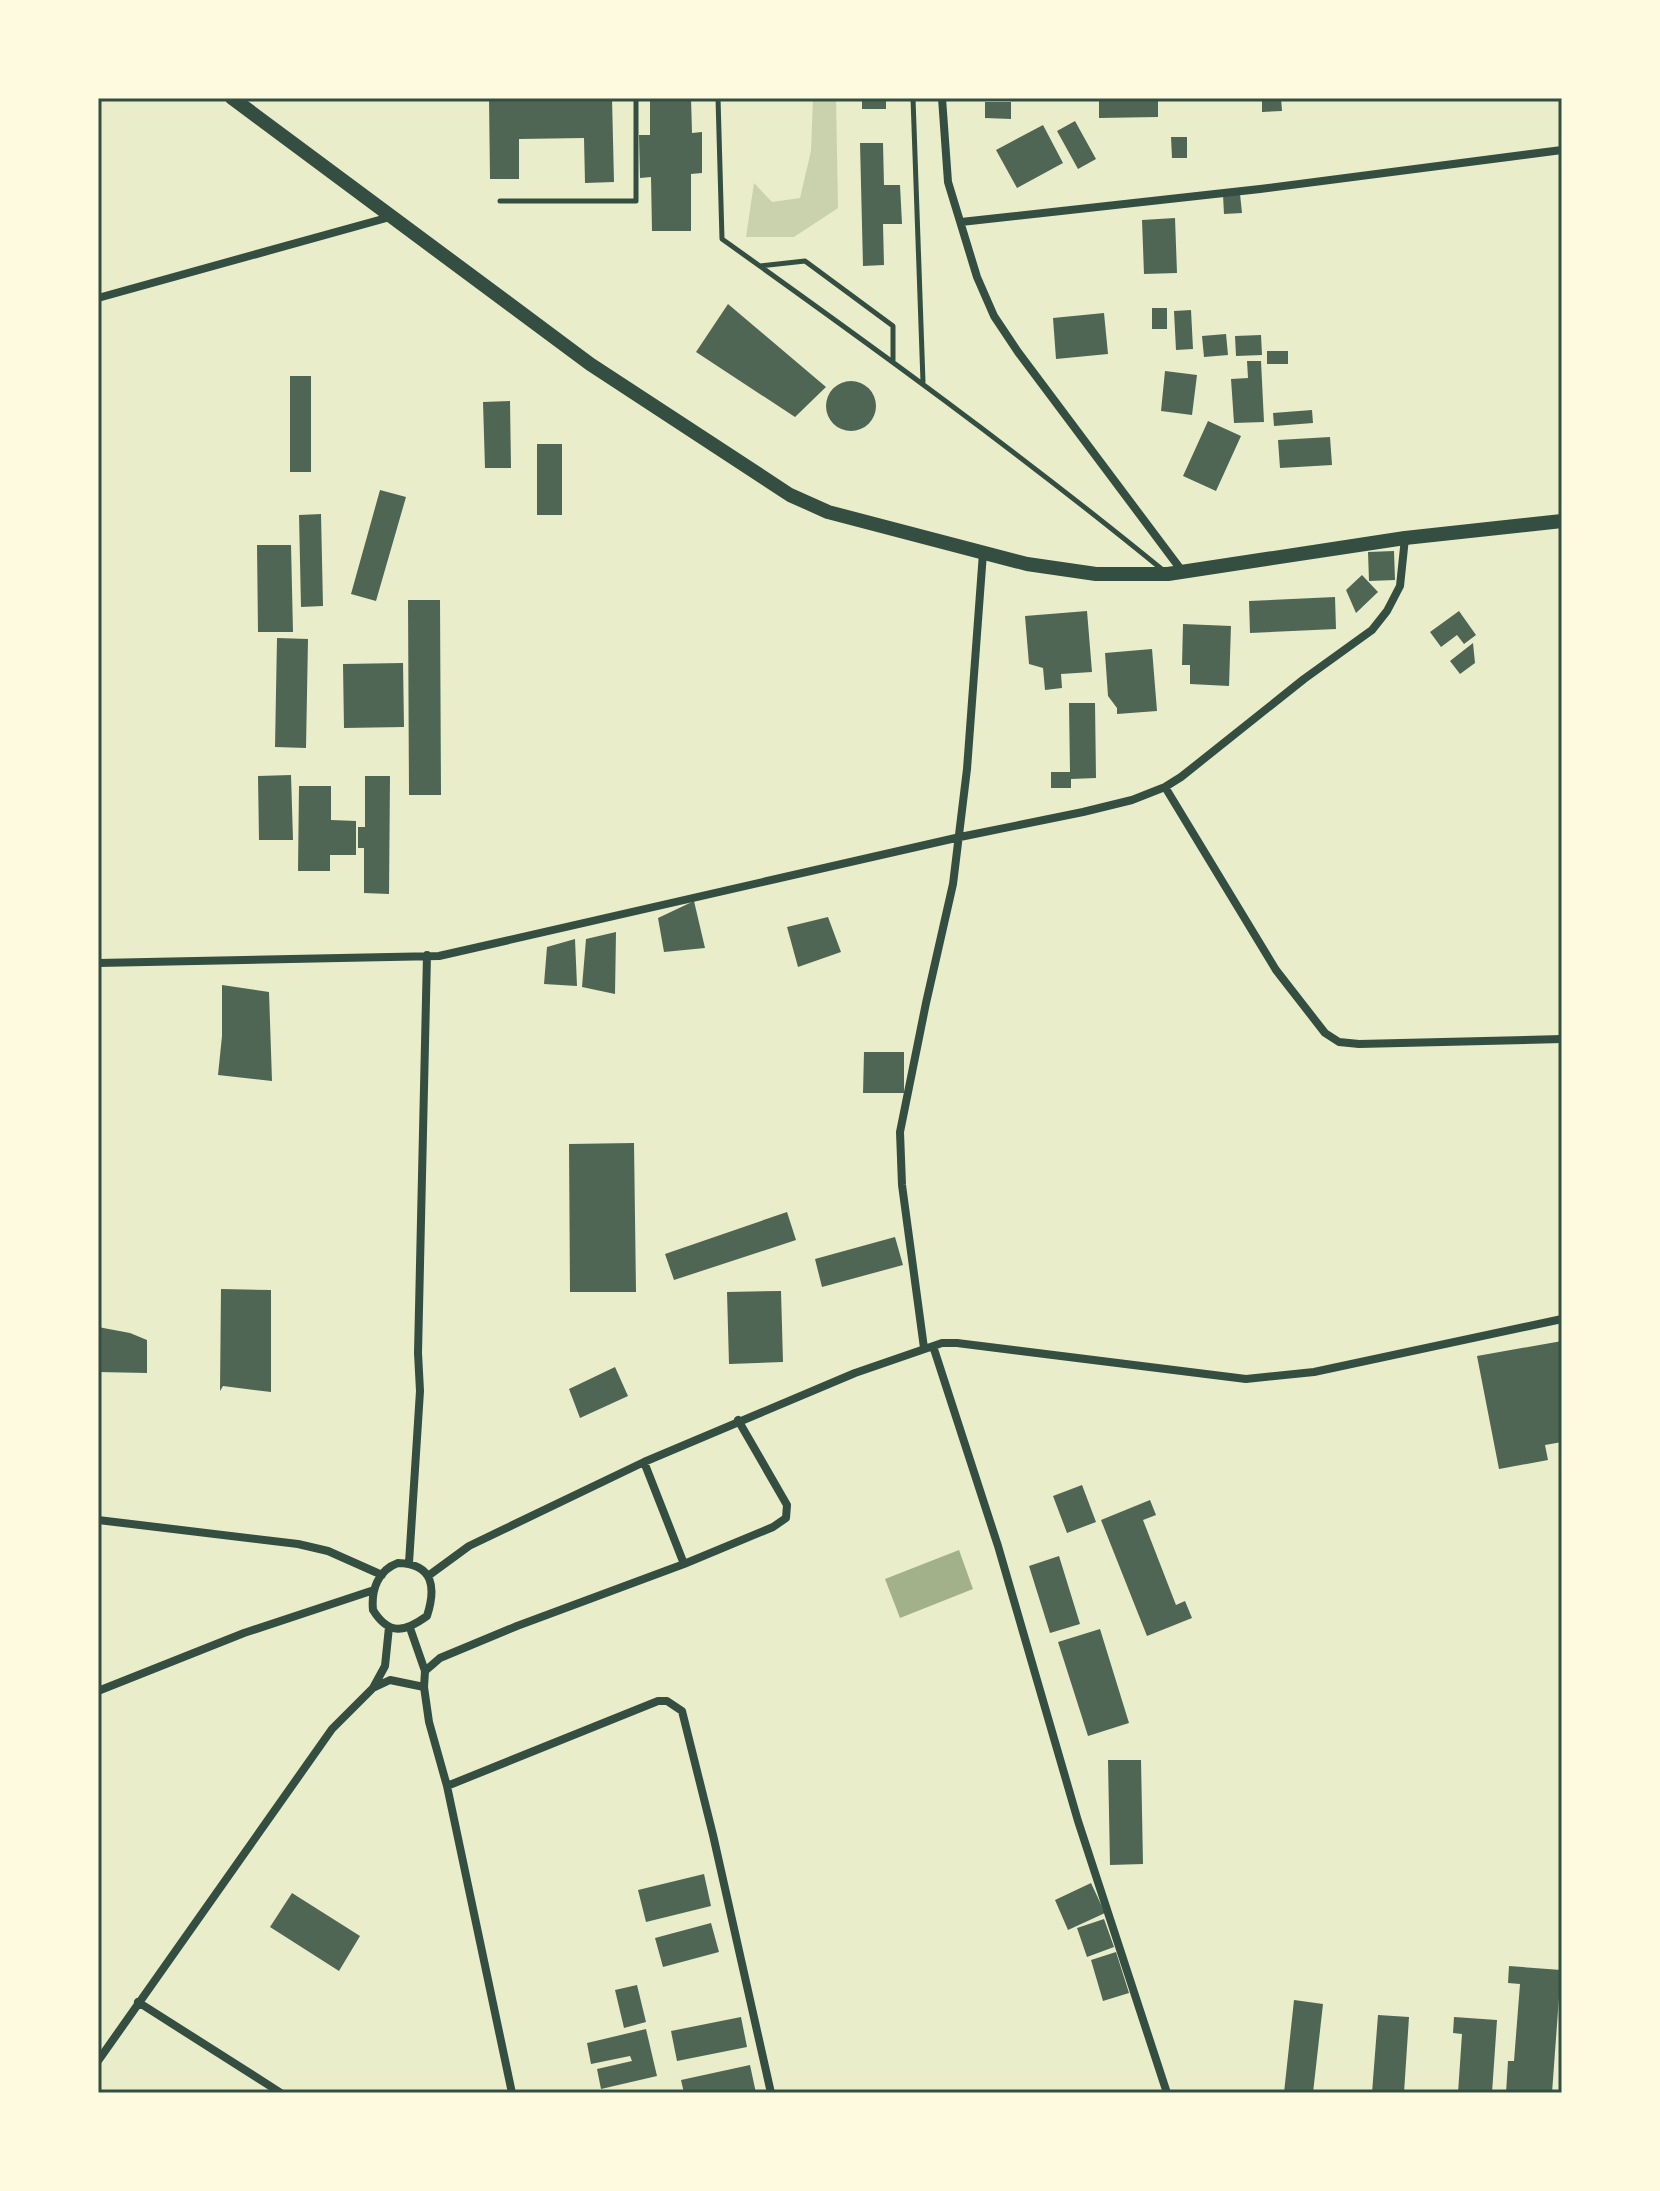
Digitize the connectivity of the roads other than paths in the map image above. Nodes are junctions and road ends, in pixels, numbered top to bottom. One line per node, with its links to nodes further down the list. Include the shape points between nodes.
1 (232, 98): 8 (main road)
2 (636, 98): 7 (lane, via 636,201)
3 (718, 98): 10 (lane, via 722,239)
4 (913, 98): 13 (lane)
5 (942, 98): 9 (street, via 948,182)
6 (1562, 150): 9 (street)
7 (500, 201)
8 (391, 217): 11 (street); 16 (main road, via 590,364 790,495 828,512)
9 (961, 222): 17 (street, via 994,316)
10 (760, 266): 12 (lane); 12 (lane, via 805,261 893,326)
11 (98, 298)
12 (893, 361): 13 (lane)
13 (923, 383): 17 (lane)
14 (1562, 521): 15 (main road)
15 (1405, 538): 17 (main road); 18 (street, via 1400,586 1372,630)
16 (983, 553): 17 (main road, via 1096,574); 19 (street)
17 (1175, 573)
18 (1165, 787): 19 (street, via 1083,812); 22 (street, via 1276,970 1325,1033 1339,1042)
19 (960, 837): 20 (street); 24 (street, via 900,1132 902,1185)
20 (427, 955): 21 (street); 28 (street, via 420,1391)
21 (98, 963)
22 (1562, 1039)
23 (1562, 1319): 24 (street, via 1314,1372 1246,1379 957,1343)
24 (929, 1347): 25 (street); 45 (street, via 998,1546 1078,1821)
25 (738, 1420): 26 (street); 29 (street, via 787,1505 786,1518)
26 (644, 1462): 29 (street); 31 (street, via 469,1546)
27 (98, 1520): 30 (street, via 298,1544)
28 (409, 1563): 30 (street, via 389,1566); 31 (street)
29 (684, 1564): 35 (street, via 517,1626 440,1658)
30 (382, 1575): 32 (street)
31 (428, 1576): 34 (street, via 432,1597 427,1616)
32 (374, 1590): 33 (street, via 373,1610); 38 (street, via 244,1633)
33 (389, 1627): 34 (street); 37 (street, via 385,1666)
34 (410, 1628): 35 (street)
35 (425, 1671): 36 (street)
36 (424, 1687): 37 (street, via 390,1680); 39 (street)
37 (373, 1688): 40 (street, via 332,1729)
38 (98, 1691)
39 (447, 1786): 43 (street); 44 (street, via 658,1701 682,1711)
40 (138, 2002): 41 (street); 42 (street)
41 (98, 2061)
42 (281, 2093)
43 (512, 2093)
44 (771, 2093)
45 (1167, 2093)

